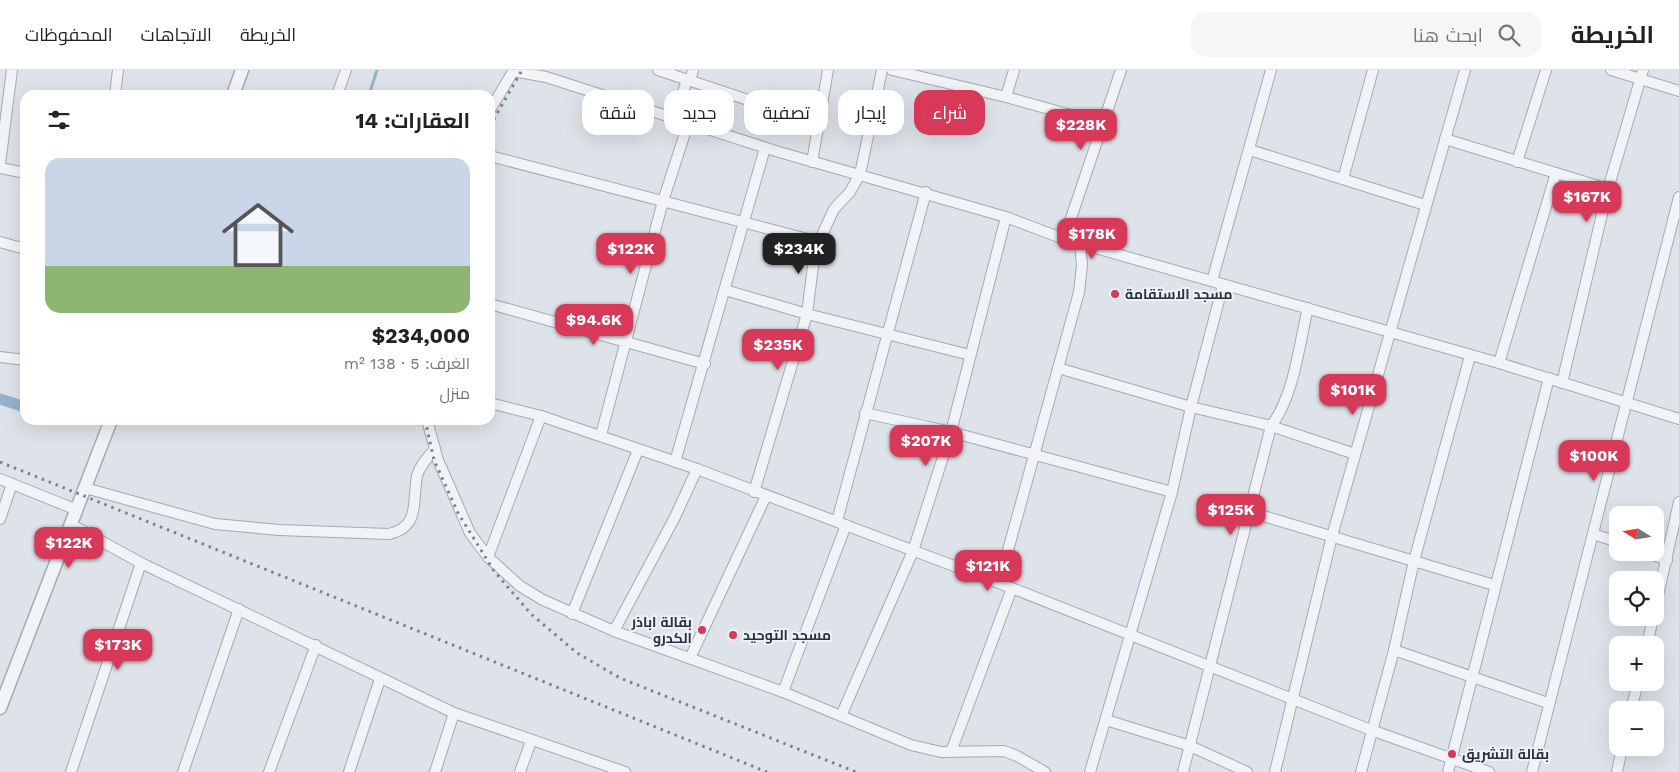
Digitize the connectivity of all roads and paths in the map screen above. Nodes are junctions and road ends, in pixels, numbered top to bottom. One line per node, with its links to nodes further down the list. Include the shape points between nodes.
1 (12, 70): 40 (street)
2 (118, 70): 20 (street)
3 (242, 70): 21 (street)
4 (346, 70): 22 (street)
5 (658, 70): 19 (street)
6 (693, 70): 19 (street)
7 (828, 70): 24 (street)
8 (882, 70): 44 (street)
9 (892, 70): 26 (street)
10 (1014, 70): 26 (street)
11 (1120, 70): 30 (street)
12 (1271, 70): 36 (street)
13 (1373, 70): 45 (street)
14 (1465, 70): 34 (street)
15 (1546, 70): 39 (street)
16 (1611, 70): 18 (street)
17 (513, 71): 28 (street); 29 (street, via 546,77)
18 (1641, 75): 25 (street); 46 (street)
19 (688, 81): 23 (street); 27 (street)
20 (116, 90)
21 (237, 90)
22 (340, 90)
23 (685, 90)
24 (825, 90)
25 (1679, 91)
26 (1006, 96): 30 (street)
27 (744, 99)
28 (495, 102)
29 (664, 116)
30 (1103, 124): 54 (street)
31 (684, 135): 49 (street)
32 (723, 135): 35 (street)
33 (818, 135): 38 (street)
34 (1444, 139): 39 (street); 50 (street)
35 (765, 148): 38 (street); 52 (street)
36 (1250, 150): 45 (street); 59 (street)
37 (495, 157): 49 (street)
38 (812, 162): 44 (street)
39 (1517, 162): 43 (street)
40 (0, 164)
41 (0, 168): 42 (street)
42 (20, 172)
43 (1556, 173): 46 (street); 72 (street)
44 (860, 174): 47 (street); 56 (street, via 850,192 834,209)
45 (1343, 179): 50 (street)
46 (1608, 188): 76 (street)
47 (926, 192): 51 (street); 66 (street)
48 (1679, 197): 53 (street)
49 (663, 201): 52 (street); 67 (street)
50 (1425, 205): 65 (street)
51 (1006, 217): 54 (street); 68 (street)
52 (743, 222): 56 (street); 61 (street)
53 (1675, 230): 77 (street)
54 (1064, 239): 57 (street)
55 (0, 242): 58 (street)
56 (819, 242): 64 (street, via 815,250)
57 (1080, 244): 59 (street); 74 (street, via 1079,292)
58 (20, 248)
59 (1212, 281): 60 (street)
60 (1223, 285): 63 (street); 79 (street)
61 (725, 290): 64 (street); 73 (street)
62 (495, 305): 67 (street)
63 (1308, 308): 65 (street); 85 (street, via 1292,377 1282,408)
64 (807, 314): 66 (street); 97 (street)
65 (1391, 333): 69 (street); 90 (street)
66 (886, 334): 68 (street); 80 (street)
67 (626, 341): 73 (street); 87 (street)
68 (970, 355): 86 (street)
69 (1470, 356): 72 (street); 114 (street)
70 (0, 357): 71 (street)
71 (20, 359)
72 (1499, 363): 75 (street)
73 (705, 364): 92 (street)
74 (1058, 368): 79 (street); 91 (street)
75 (1549, 378): 76 (street); 118 (street)
76 (1562, 383): 77 (street)
77 (1628, 403): 82 (street); 107 (street)
78 (495, 404): 81 (street)
79 (1191, 407): 85 (street); 98 (street)
80 (865, 413): 86 (street); 105 (street)
81 (541, 416): 87 (street); 111 (street)
82 (1679, 419)
83 (109, 425): 96 (street)
84 (428, 425): 88 (street)
85 (1271, 426): 90 (street); 102 (street)
86 (950, 432): 91 (street); 110 (street)
87 (601, 435): 89 (street)
88 (435, 449): 96 (street, via 418,474 414,510 408,526 389,534 215,524); 111 (street, via 470,533)
89 (638, 450): 92 (street); 121 (street)
90 (1354, 454): 108 (street)
91 (1034, 455): 98 (street); 117 (street)
92 (675, 462): 93 (street)
93 (697, 469): 97 (street); 122 (street)
94 (0, 479): 95 (street)
95 (12, 484): 101 (street); 104 (street)
96 (86, 488): 101 (street)
97 (754, 492): 99 (street)
98 (1172, 492): 123 (street)
99 (766, 496): 105 (street); 126 (street)
100 (1679, 502): 103 (street)
101 (77, 510): 106 (street)
102 (1250, 512): 108 (street); 127 (street)
103 (1678, 515): 113 (street)
104 (0, 519)
105 (842, 523): 110 (street); 130 (street)
106 (72, 526): 115 (street); 133 (street)
107 (1593, 534): 109 (street); 132 (street)
108 (1332, 536): 114 (street); 131 (street)
109 (1609, 539)
110 (912, 551): 117 (street); 135 (street)
111 (488, 557): 121 (street, via 520,586)
112 (1664, 559): 113 (street)
113 (1667, 560): 116 (street)
114 (1414, 561): 118 (street); 125 (street)
115 (141, 563): 120 (street); 144 (street)
116 (1664, 572)
117 (999, 582): 119 (street)
118 (1494, 585): 128 (street)
119 (1012, 588): 123 (street); 140 (street)
120 (239, 610): 124 (street); 145 (street)
121 (572, 614): 122 (street)
122 (614, 631): 126 (street)
123 (1131, 637): 127 (street); 136 (street)
124 (316, 645): 129 (street); 146 (street)
125 (1394, 650): 128 (street); 137 (street)
126 (690, 658): 130 (street)
127 (1210, 667): 131 (street); 139 (street)
128 (1471, 676): 132 (street); 142 (street)
129 (380, 679): 134 (street); 147 (street)
130 (783, 692): 135 (street)
131 (1295, 698): 137 (street); 155 (street)
132 (1548, 703): 159 (street)
133 (0, 708)
134 (454, 713): 138 (street); 148 (street)
135 (841, 716): 140 (street, via 911,745)
136 (1106, 720): 139 (street); 152 (street)
137 (1371, 730): 142 (street); 156 (street)
138 (531, 741): 143 (street); 149 (street)
139 (1190, 746): 153 (street); 154 (street)
140 (952, 752): 151 (street, via 1004,752)
141 (1620, 756): 160 (street)
142 (1452, 759): 157 (street); 158 (street)
143 (604, 769): 150 (street)
144 (71, 772)
145 (183, 772)
146 (269, 772)
147 (349, 772)
148 (435, 772)
149 (520, 772)
150 (625, 772)
151 (1045, 772)
152 (1090, 772)
153 (1183, 772)
154 (1247, 772)
155 (1275, 772)
156 (1361, 772)
157 (1448, 772)
158 (1489, 772)
159 (1532, 772)
160 (1616, 772)

